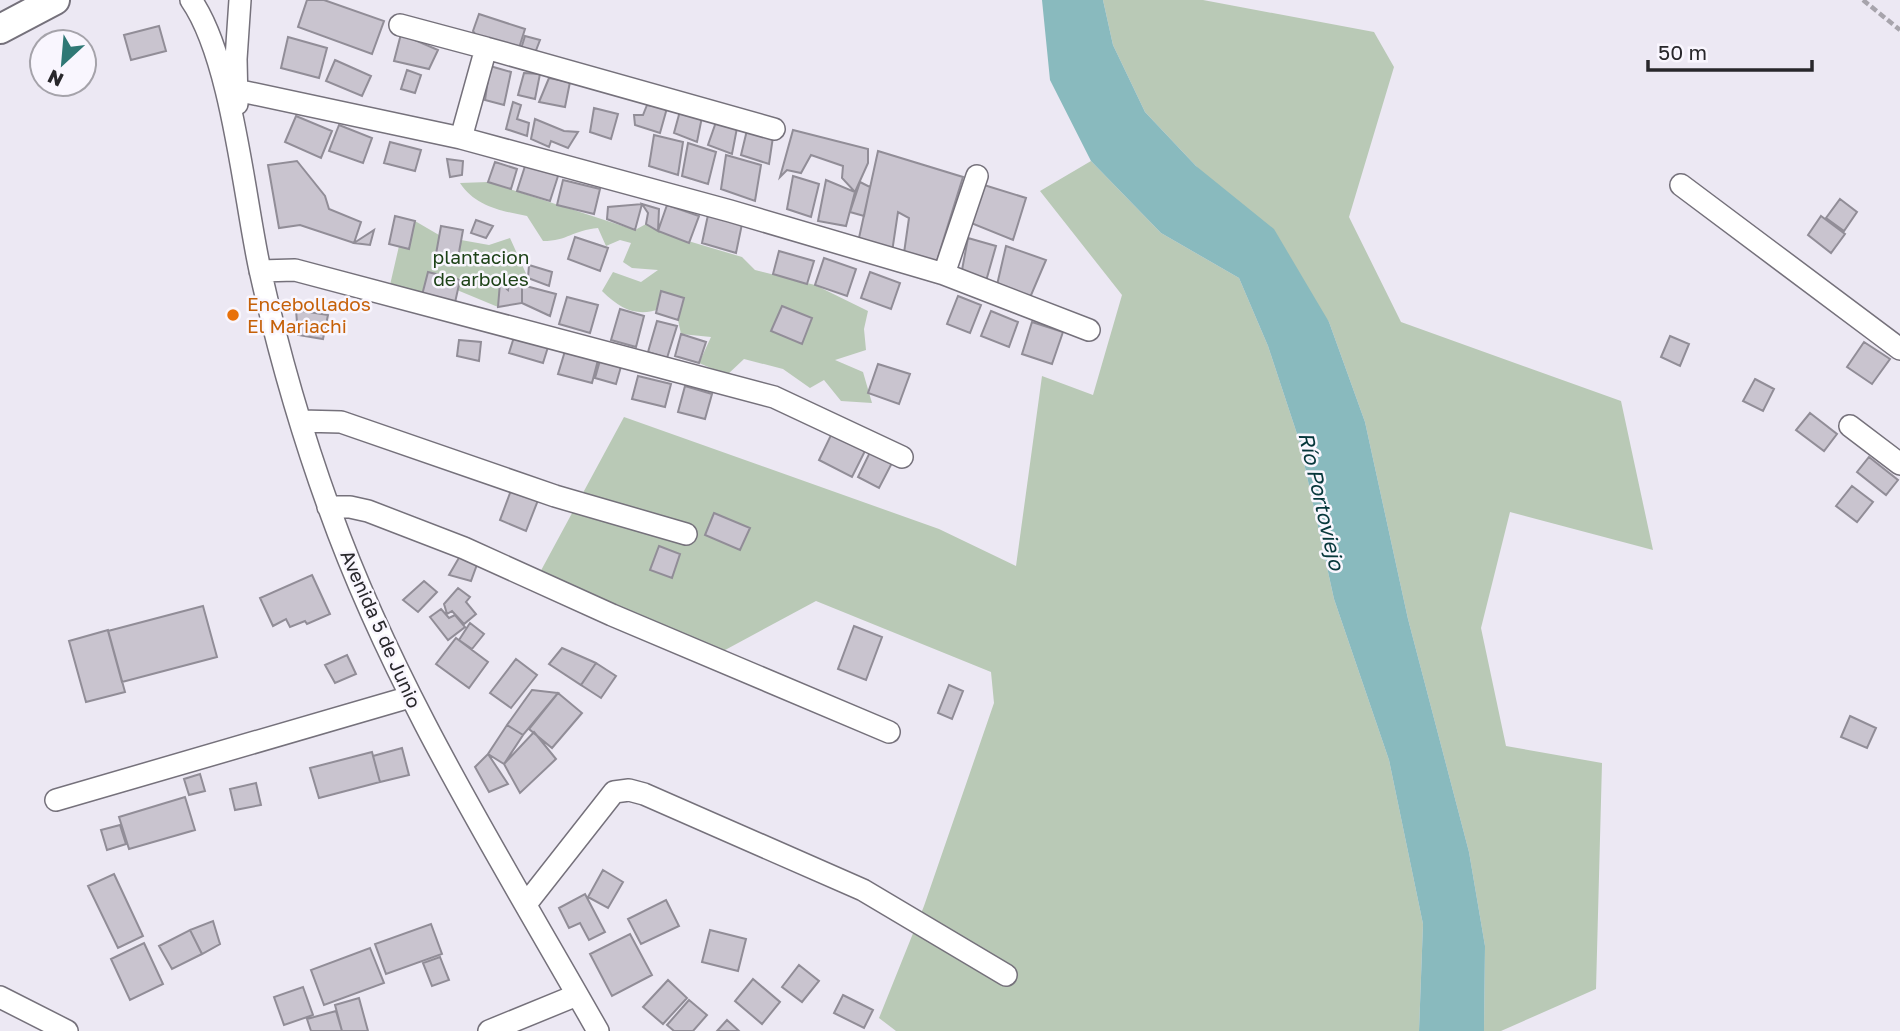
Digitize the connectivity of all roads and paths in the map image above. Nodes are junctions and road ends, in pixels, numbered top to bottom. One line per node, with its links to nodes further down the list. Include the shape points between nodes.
1 (55, 0): 6 (main road)
2 (191, 0): 14 (street, via 208,33 219,71)
3 (240, 0): 9 (street)
4 (1863, 0): 7 (path)
5 (400, 25): 8 (street)
6 (0, 29)
7 (1900, 30)
8 (486, 48): 10 (street); 11 (street)
9 (236, 90): 11 (street); 14 (street)
10 (774, 129)
11 (461, 138): 16 (street)
12 (978, 176): 16 (street)
13 (1681, 185): 18 (street)
14 (245, 193): 15 (street, Avenida 5 de Junio)
15 (260, 271): 19 (street, Avenida 5 de Junio); 21 (street, via 295,270 774,397)
16 (943, 274): 17 (street)
17 (1089, 330)
18 (1900, 349)
19 (301, 421): 23 (street, Avenida 5 de Junio); 24 (street, via 341,422 555,496)
20 (1850, 426): 22 (street)
21 (902, 457)
22 (1900, 464)
23 (328, 507): 25 (street, Avenida 5 de Junio); 26 (street, via 368,511 464,548)
24 (685, 534)
25 (410, 697): 27 (street); 28 (street, Avenida 5 de Junio)
26 (889, 732)
27 (56, 800)
28 (526, 904): 29 (street, via 614,792 629,790 863,890); 30 (street, Avenida 5 de Junio)
29 (1006, 975)
30 (577, 995): 33 (street); 34 (street, Avenida 5 de Junio)
31 (0, 997): 32 (street)
32 (67, 1031)
33 (489, 1031)
34 (598, 1031)

